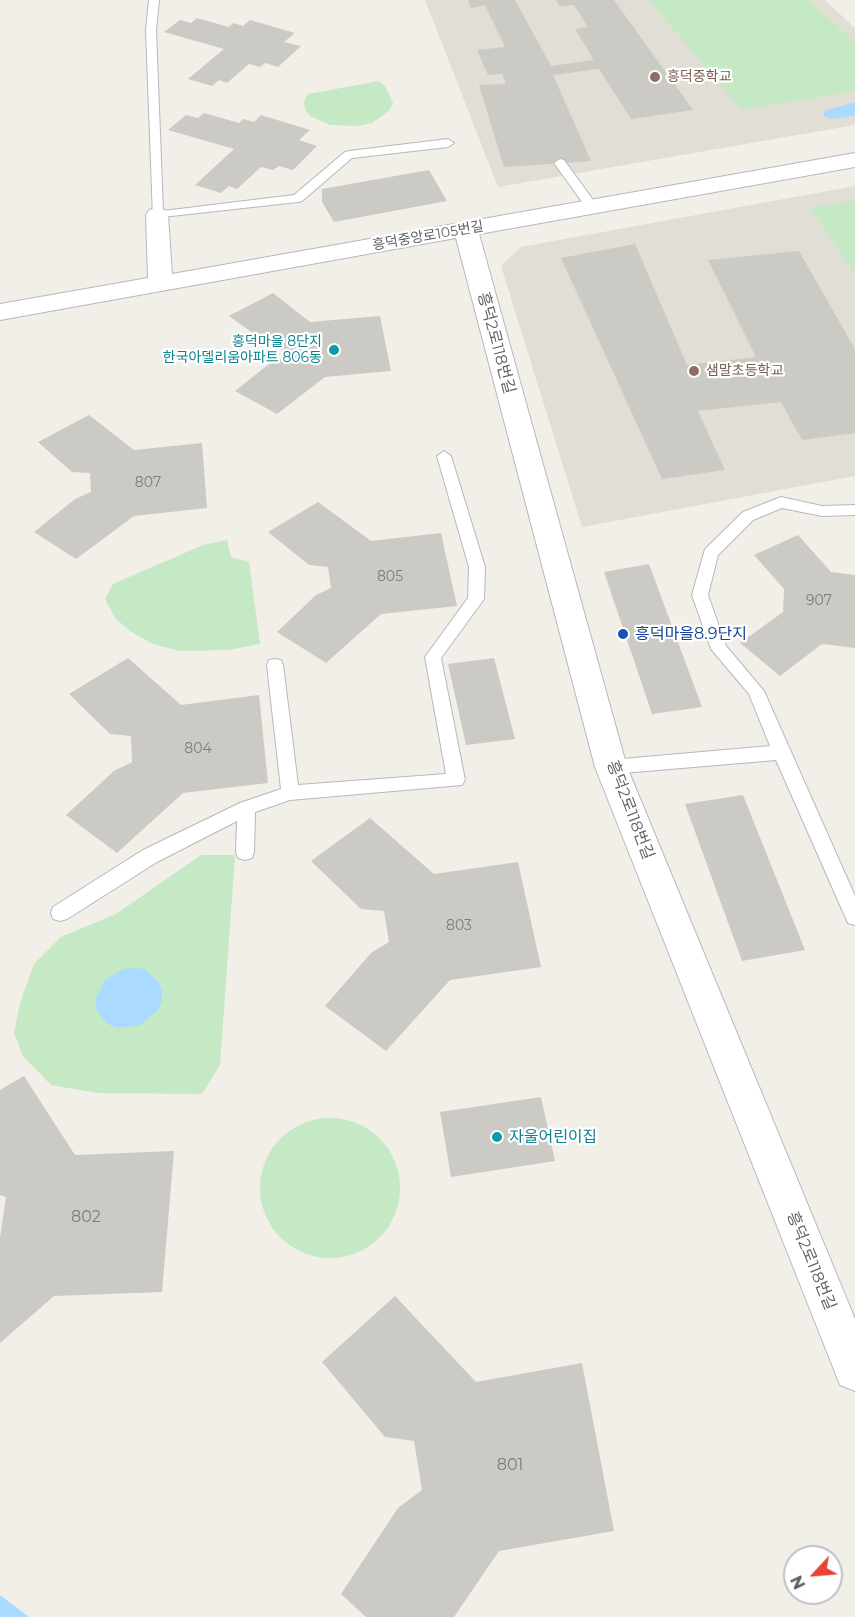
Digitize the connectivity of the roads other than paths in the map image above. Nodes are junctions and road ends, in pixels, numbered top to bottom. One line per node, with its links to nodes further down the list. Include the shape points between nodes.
1 (154, 0): 6 (lane, via 151,30)
2 (448, 143): 6 (lane, via 349,155 298,198)
3 (855, 160): 5 (street, 흥덕중앙로105번길)
4 (560, 163): 5 (lane)
5 (592, 207): 7 (street, 흥덕중앙로105번길)
6 (157, 215): 8 (street)
7 (465, 230): 8 (street, 흥덕중앙로105번길); 14 (street, 흥덕2로118번길)
8 (160, 284): 9 (street, 흥덕중앙로105번길)
9 (0, 312)
10 (444, 456): 15 (lane, via 477,567 476,599 434,657 456,780)
11 (855, 510): 13 (lane, via 822,511 781,501 748,516 711,554 700,595 719,649 756,691)
12 (275, 665): 15 (lane)
13 (781, 752): 14 (lane); 19 (lane)
14 (611, 767): 20 (street, 흥덕2로118번길)
15 (290, 793): 16 (lane)
16 (246, 808): 17 (lane); 18 (lane, via 150,856)
17 (245, 852)
18 (60, 913)
19 (855, 917)
20 (855, 1370)

